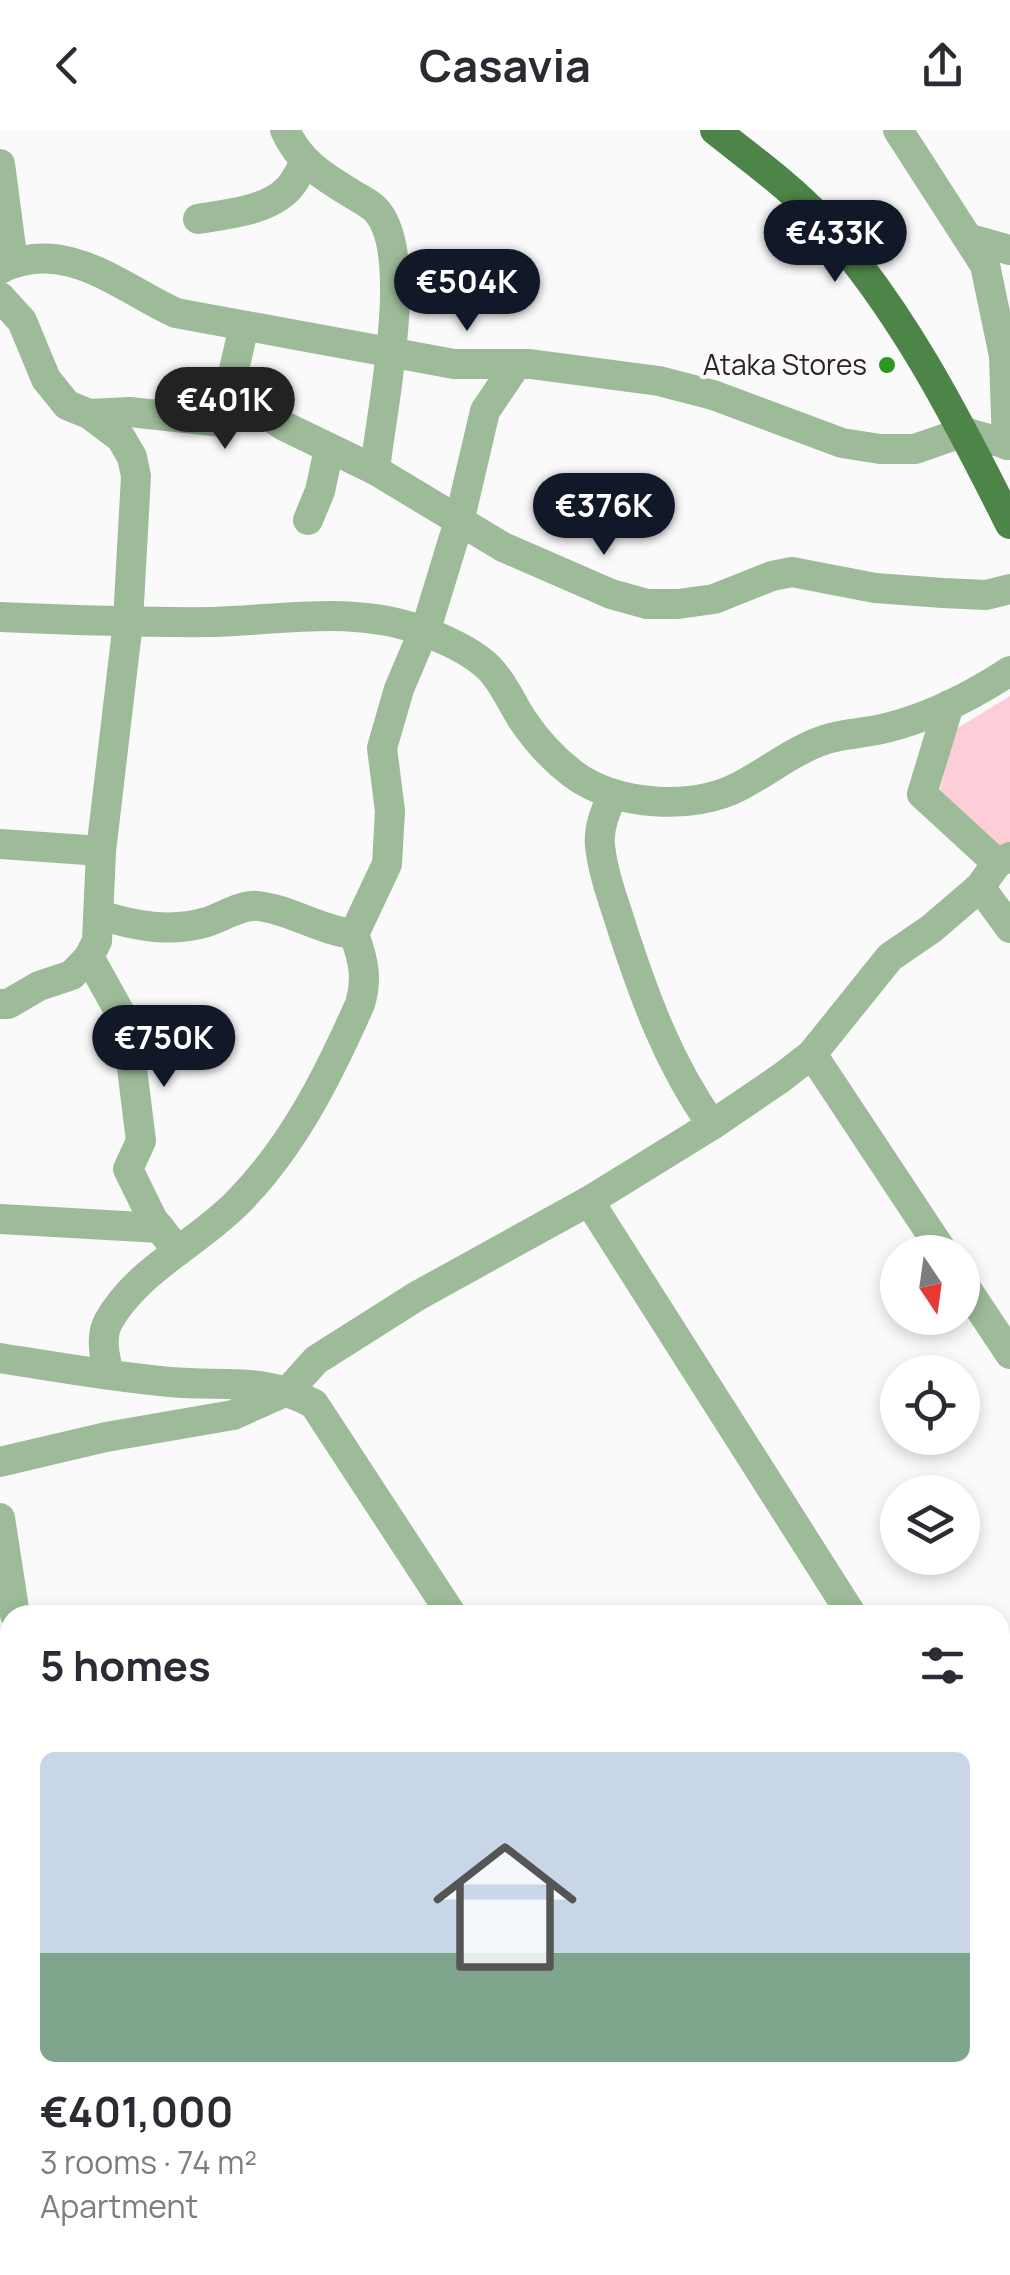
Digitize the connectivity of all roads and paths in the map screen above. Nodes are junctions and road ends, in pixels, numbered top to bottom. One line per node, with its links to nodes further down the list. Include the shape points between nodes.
1 (285, 130): 4 (street)
2 (714, 130): 16 (main road, via 818,217 893,316)
3 (898, 130): 7 (street)
4 (306, 162): 6 (street, via 277,197); 12 (street, via 373,206 386,224 394,272)
5 (0, 164): 9 (street)
6 (198, 219)
7 (970, 239): 8 (street); 17 (street, via 993,292)
8 (1010, 250)
9 (7, 266): 11 (street, via 80,264 176,313)
10 (0, 297): 15 (street, via 22,320 46,380 66,405)
11 (244, 326): 12 (street); 14 (street)
12 (390, 350): 13 (street, via 454,364); 19 (street)
13 (516, 365): 16 (street, via 659,381 842,443 880,449 916,450); 20 (street, via 485,412)
14 (228, 390): 15 (street, via 222,422); 18 (street)
15 (89, 414): 25 (street, via 121,438 136,476)
16 (964, 432): 17 (street); 22 (main road)
17 (1009, 445)
18 (329, 448): 19 (street); 21 (street)
19 (375, 470): 20 (street)
20 (460, 518): 23 (street, via 563,575 647,604 714,599 792,572 943,594); 26 (street)
21 (308, 520)
22 (1010, 524)
23 (1010, 589)
24 (0, 617): 25 (street)
25 (128, 622): 26 (street, via 344,614); 31 (street)
26 (424, 631): 29 (street, via 480,660 549,754); 35 (street, via 382,748 390,811 387,864)
27 (1010, 671): 28 (street)
28 (949, 705): 29 (street, via 888,728 828,738 718,795 688,801); 32 (street, via 922,794)
29 (612, 794): 39 (street, via 599,844 611,895 662,1042)
30 (0, 844): 31 (street)
31 (101, 851): 33 (street)
32 (996, 869): 34 (street); 38 (street, via 890,956)
33 (100, 914): 35 (street, via 135,926 174,928 254,905); 36 (street)
34 (1010, 928)
35 (354, 934): 43 (street, via 366,984 303,1121 234,1206)
36 (89, 957): 37 (street, via 72,975); 43 (street, via 128,1036 140,1142 128,1169)
37 (0, 1004)
38 (812, 1054): 39 (street); 42 (street)
39 (712, 1125): 40 (street)
40 (589, 1201): 48 (street, via 416,1296 316,1360); 53 (street)
41 (0, 1219): 43 (street)
42 (932, 1235)
43 (169, 1240): 47 (street, via 106,1326)
44 (980, 1309): 45 (street)
45 (1010, 1354)
46 (0, 1358): 47 (street)
47 (108, 1374): 48 (street)
48 (289, 1390): 49 (street, via 233,1414); 52 (street, via 314,1404)
49 (0, 1462)
50 (0, 1518): 51 (street)
51 (13, 1605)
52 (445, 1605)
53 (846, 1605)

